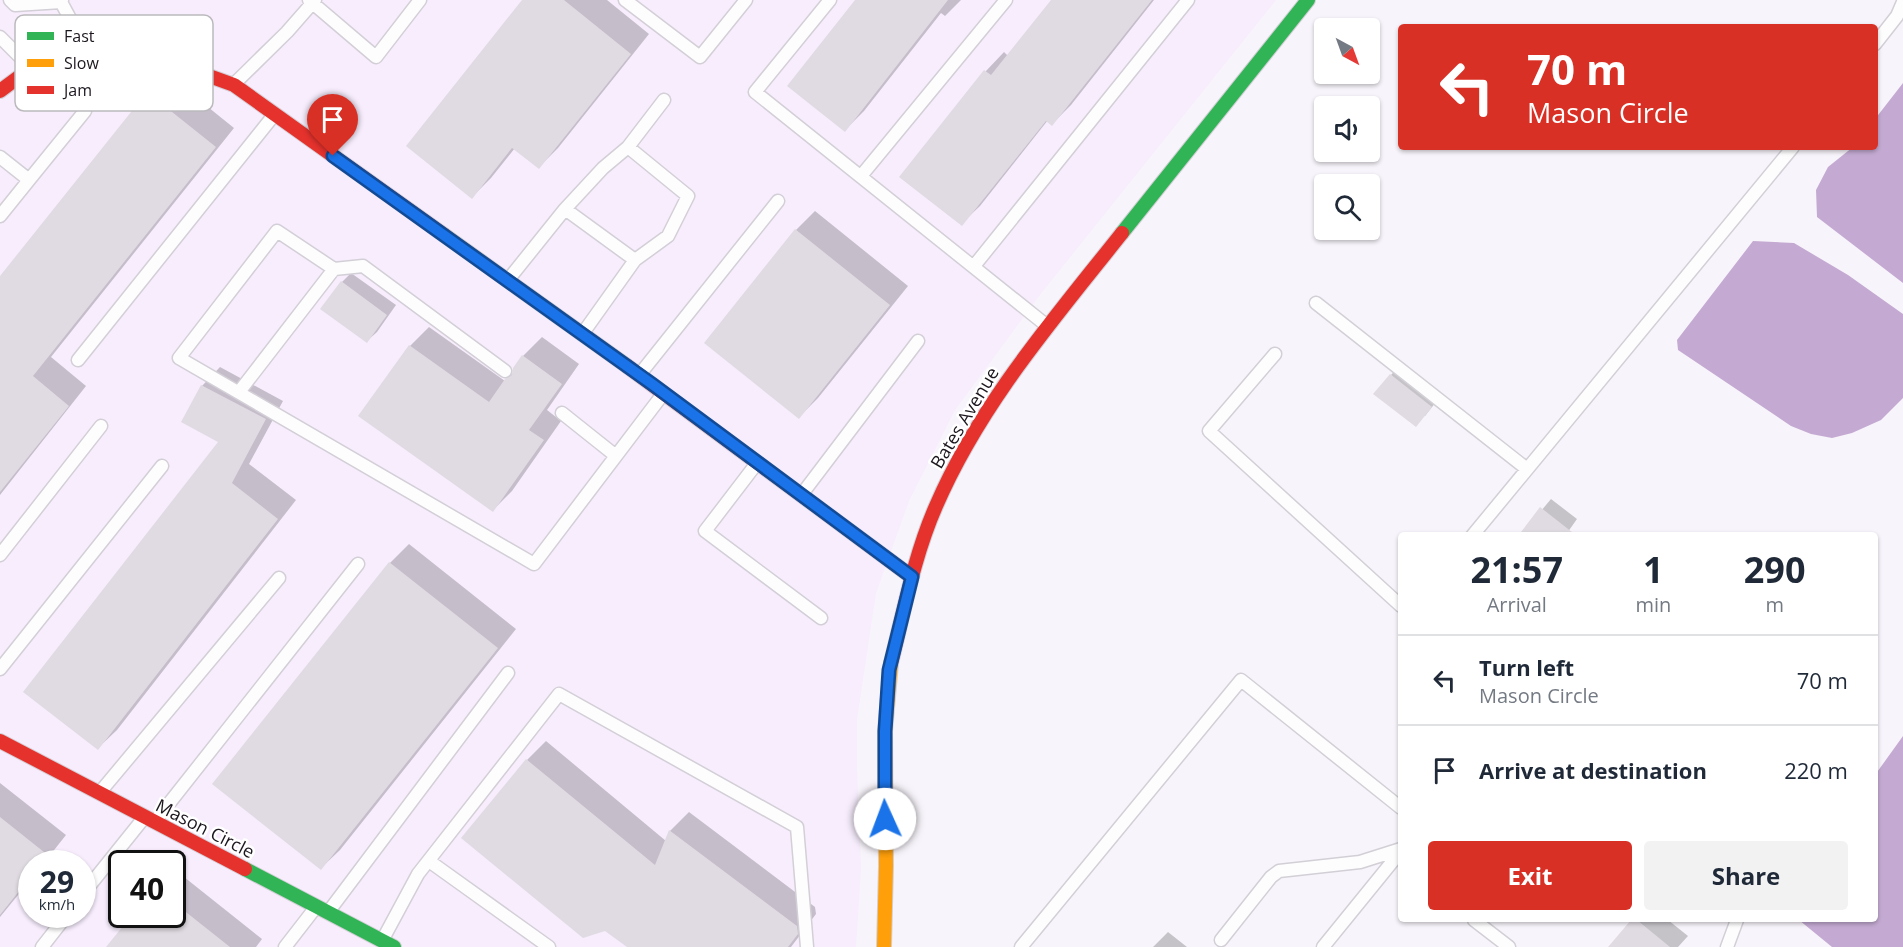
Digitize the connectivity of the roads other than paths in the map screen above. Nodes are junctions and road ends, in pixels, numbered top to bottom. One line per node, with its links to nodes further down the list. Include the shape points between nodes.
1 (10, 0): 9 (lane, via 15,5)
2 (420, 0): 10 (lane, via 376,57)
3 (625, 0): 4 (lane, via 700,57)
4 (746, 0)
5 (830, 0): 26 (lane, via 755,92)
6 (1006, 0): 26 (lane)
7 (1188, 0): 32 (lane)
8 (1308, 0): 36 (street, Bates Avenue)
9 (62, 1): 12 (lane)
10 (312, 1): 18 (lane)
11 (1903, 2): 14 (lane)
12 (69, 15)
13 (0, 37): 15 (lane)
14 (1878, 40)
15 (15, 52)
16 (213, 77): 18 (street)
17 (15, 80): 19 (street)
18 (234, 85): 22 (street)
19 (0, 91)
20 (664, 100): 23 (lane)
21 (85, 111): 27 (lane)
22 (275, 114): 34 (street); 40 (lane)
23 (628, 147): 29 (lane); 31 (lane, via 688,196 668,236)
24 (1791, 150): 50 (lane)
25 (0, 157): 27 (lane)
26 (861, 176): 32 (lane)
27 (29, 180): 30 (lane)
28 (778, 201): 42 (lane)
29 (565, 209): 31 (lane); 34 (lane)
30 (0, 216)
31 (635, 260): 37 (lane)
32 (974, 266): 36 (lane)
33 (334, 269): 41 (lane, via 363,266); 43 (lane); 43 (lane, via 277,231 179,357)
34 (507, 281): 37 (street)
35 (1316, 303): 50 (lane)
36 (1047, 326): 55 (street, Bates Avenue, via 963,448 935,508)
37 (582, 334): 42 (street)
38 (918, 341): 51 (lane)
39 (1275, 354): 57 (lane, via 1209,431)
40 (78, 360)
41 (505, 372)
42 (640, 375): 44 (street)
43 (239, 392): 47 (lane, via 534,564)
44 (664, 393): 47 (lane); 48 (street)
45 (562, 413): 47 (lane)
46 (101, 426): 53 (lane)
47 (616, 456)
48 (758, 462): 51 (street); 58 (lane, via 705,531)
49 (162, 465): 59 (lane)
50 (1527, 469): 52 (lane)
51 (801, 495): 55 (street)
52 (1475, 532)
53 (0, 555)
54 (358, 564): 64 (lane)
55 (912, 577): 79 (street, Bates Avenue, via 889,670)
56 (279, 578): 62 (lane)
57 (1398, 603)
58 (821, 618)
59 (0, 669)
60 (508, 673): 69 (lane)
61 (0, 741): 62 (street, Mason Circle)
62 (99, 794): 64 (street, Mason Circle)
63 (1398, 806): 80 (lane, via 1241,680)
64 (148, 820): 68 (lane); 69 (street, Mason Circle)
65 (1398, 851): 73 (lane, via 1360,862 1279,871)
66 (1398, 854): 81 (lane)
67 (429, 861): 74 (lane); 77 (lane); 78 (lane, via 558,694 797,827)
68 (96, 879)
69 (322, 909): 74 (street, Mason Circle); 76 (lane)
70 (1477, 922): 82 (lane)
71 (1736, 922): 83 (lane)
72 (57, 928): 75 (lane)
73 (1221, 940)
74 (381, 943)
75 (42, 947)
76 (285, 947)
77 (549, 947)
78 (807, 947)
79 (884, 947)
80 (1022, 947)
81 (1323, 947)
82 (1509, 947)
83 (1727, 947)

